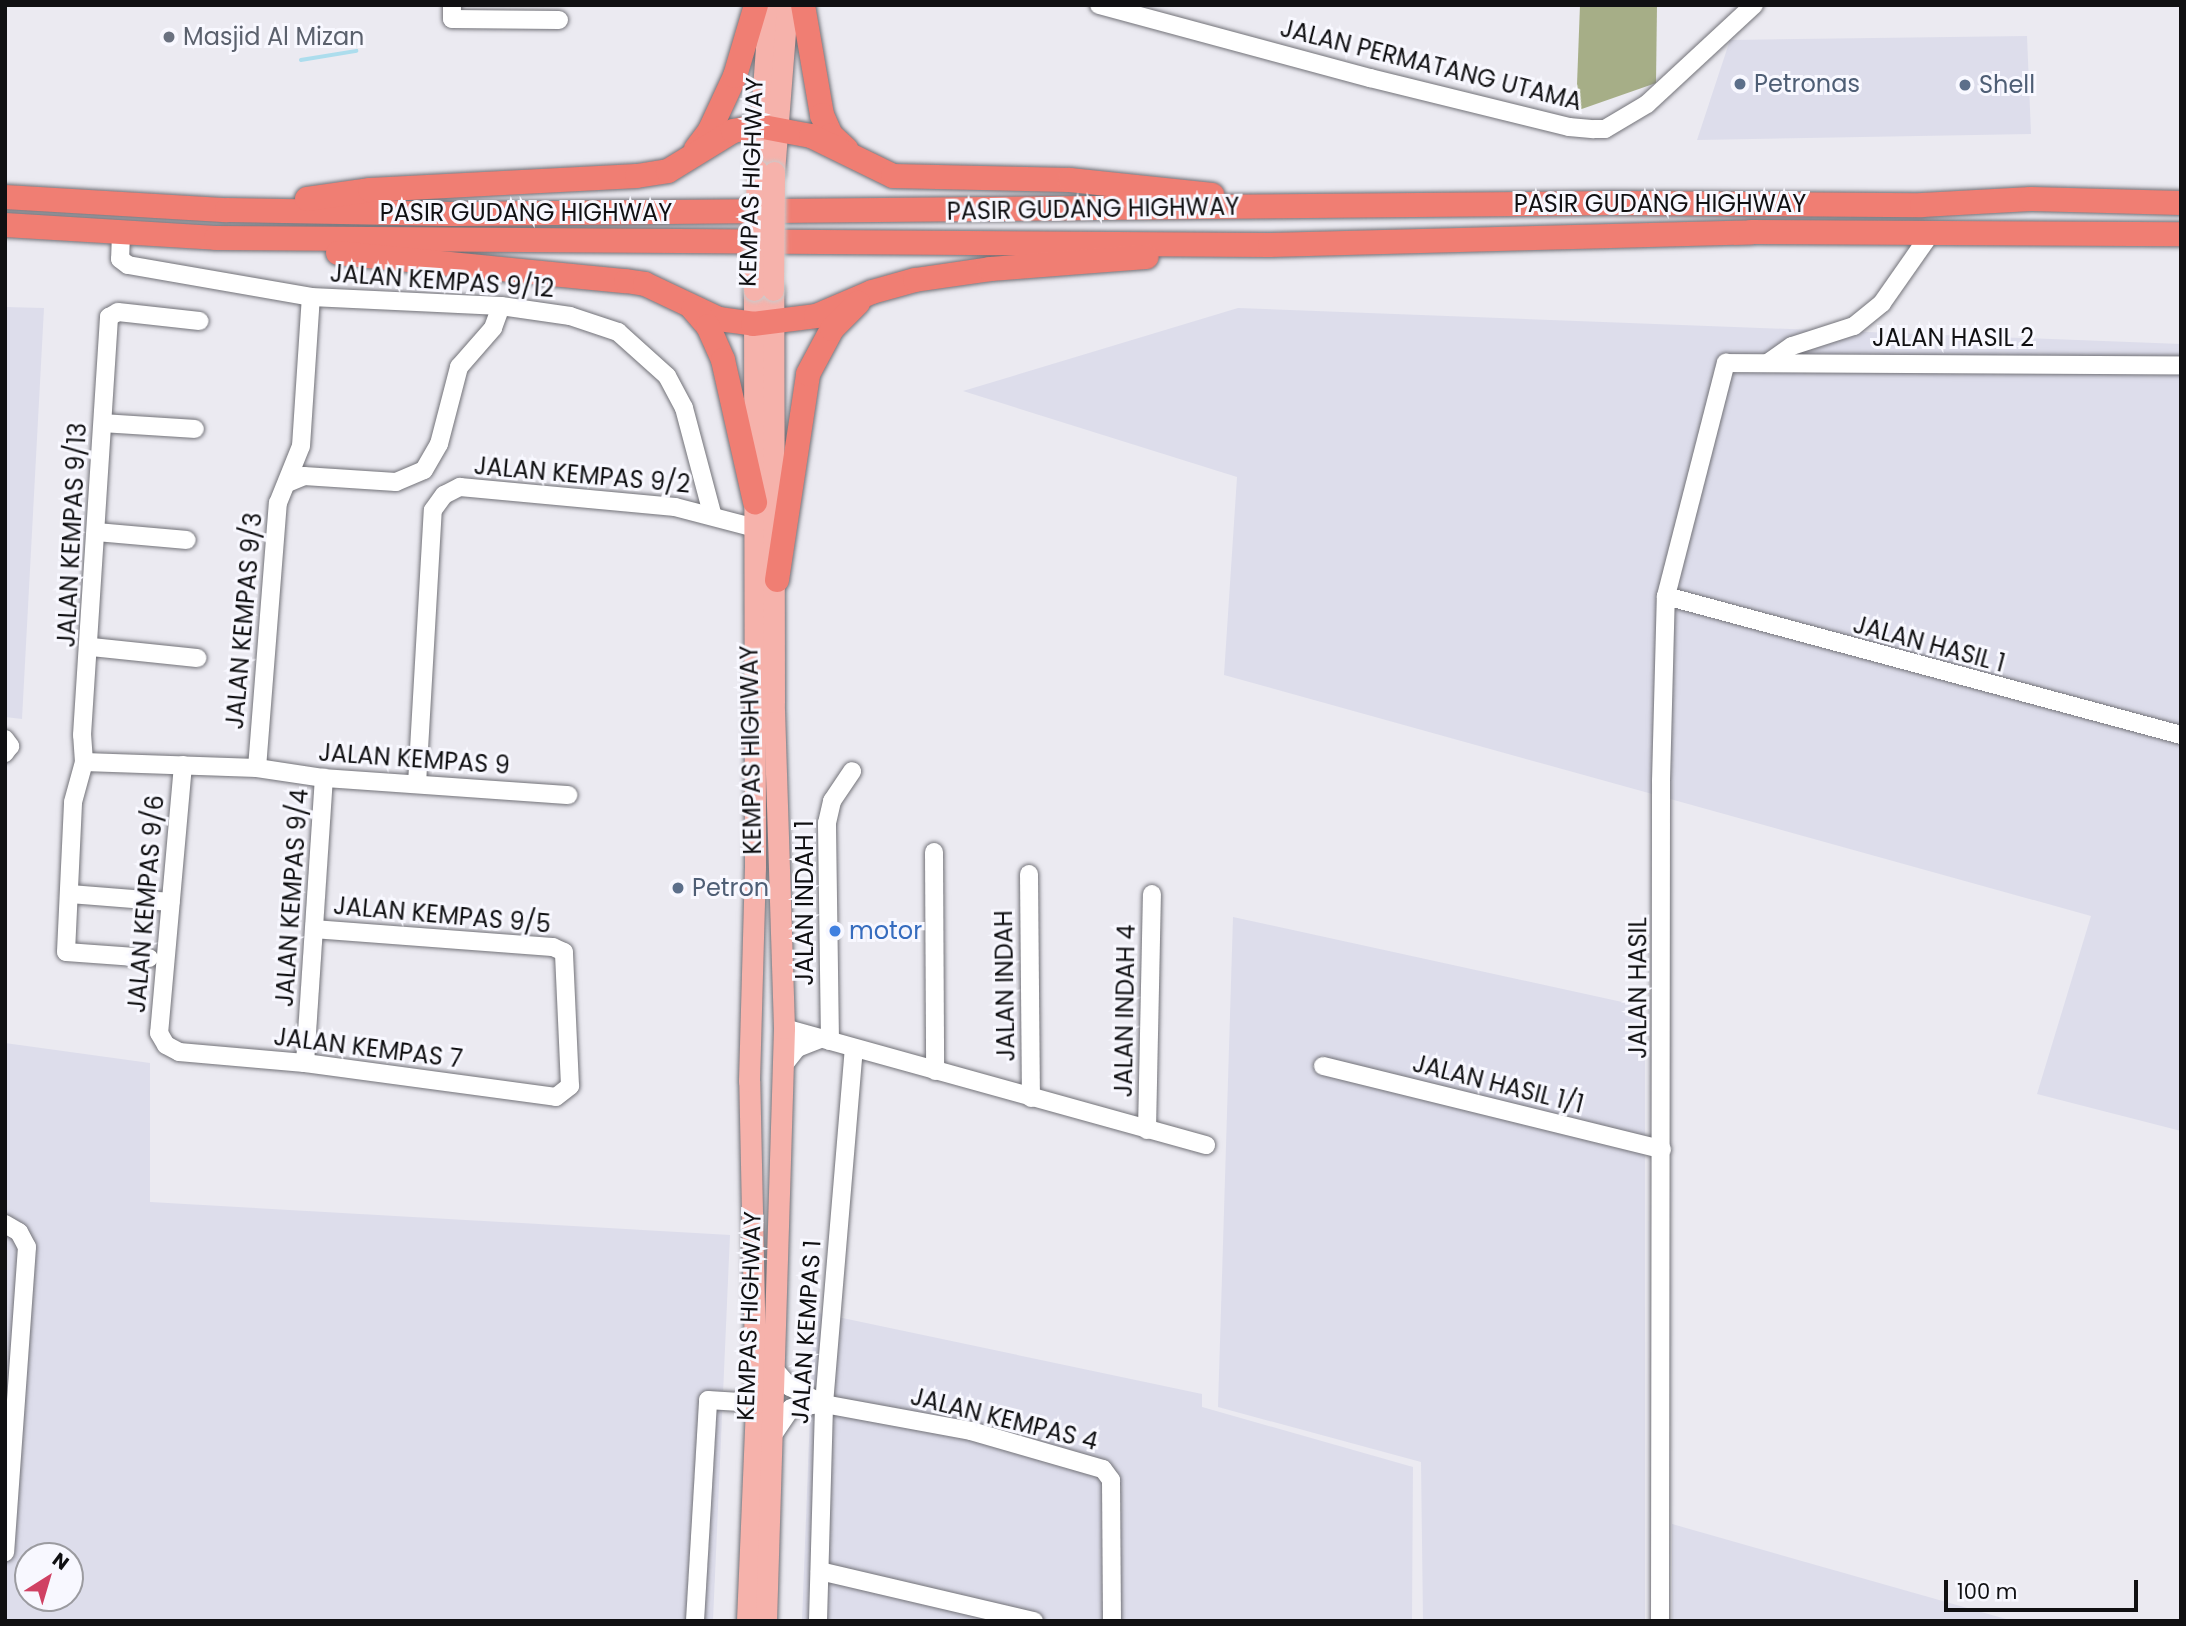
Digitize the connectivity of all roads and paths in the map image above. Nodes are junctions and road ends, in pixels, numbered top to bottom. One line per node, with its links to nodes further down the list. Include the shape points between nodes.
1 (452, 5): 8 (street, via 452,19)
2 (756, 5): 10 (highway, via 735,76 709,132)
3 (769, 5): 9 (main road, KEMPAS HIGHWAY)
4 (787, 5): 9 (main road, KEMPAS HIGHWAY)
5 (803, 5): 11 (highway, via 822,115 831,135)
6 (1099, 5): 7 (street, JALAN PERMATANG UTAMA, via 1569,127 1605,129 1647,104)
7 (1754, 5)
8 (559, 20)
9 (767, 127): 10 (highway, via 733,131); 11 (highway, via 828,144); 27 (main road, KEMPAS HIGHWAY, bridge)
10 (687, 160): 15 (highway, via 668,171 637,176 370,190)
11 (860, 162): 14 (highway, via 893,176 1070,180)
12 (5, 197): 15 (highway, PASIR GUDANG HIGHWAY)
13 (2177, 201): 14 (highway, PASIR GUDANG HIGHWAY)
14 (1323, 207): 15 (highway, PASIR GUDANG HIGHWAY, via 617,214)
15 (227, 210)
16 (5, 225): 17 (highway, PASIR GUDANG HIGHWAY)
17 (121, 233): 20 (highway, PASIR GUDANG HIGHWAY); 23 (street, JALAN KEMPAS 9/12, via 120,259 128,265)
18 (1931, 233): 19 (highway, PASIR GUDANG HIGHWAY); 21 (highway, PASIR GUDANG HIGHWAY, via 1751,232); 28 (street, via 1882,303 1854,326 1792,346)
19 (2181, 234)
20 (216, 238): 21 (highway, PASIR GUDANG HIGHWAY); 25 (highway, via 626,281 645,284)
21 (1270, 245): 22 (highway, via 990,269)
22 (872, 292): 27 (highway, via 816,316); 39 (highway, via 832,329 808,374)
23 (311, 297): 24 (street, JALAN KEMPAS 9/12); 33 (street, JALAN KEMPAS 9/3, via 302,436)
24 (501, 306): 33 (street, via 493,328 458,367 439,444 424,470 396,482 304,476); 35 (street, JALAN KEMPAS 9/12, via 596,323 639,347 667,376 684,408)
25 (692, 308): 27 (highway, via 719,319); 34 (highway, via 708,326 723,360)
26 (200, 321): 31 (street, JALAN KEMPAS 9/13, via 113,313)
27 (763, 324): 34 (main road, KEMPAS HIGHWAY); 39 (main road, KEMPAS HIGHWAY)
28 (1769, 362): 29 (street, JALAN HASIL 2); 30 (street, JALAN HASIL 2)
29 (1726, 363): 40 (street, JALAN HASIL)
30 (2181, 365)
31 (103, 423): 32 (street); 37 (street, JALAN KEMPAS 9/13)
32 (195, 429)
33 (290, 482): 48 (street, JALAN KEMPAS 9/3, via 278,503)
34 (754, 502): 36 (main road, KEMPAS HIGHWAY)
35 (712, 513): 36 (street, JALAN KEMPAS 9/2); 51 (street, JALAN KEMPAS 9/2, via 460,487 444,495 433,510)
36 (755, 528): 72 (main road, KEMPAS HIGHWAY)
37 (97, 532): 38 (street); 41 (street, JALAN KEMPAS 9/13)
38 (187, 540)
39 (777, 580): 60 (main road, KEMPAS HIGHWAY, via 774,702)
40 (1666, 596): 43 (street, JALAN HASIL 1); 73 (street, JALAN HASIL)
41 (91, 647): 42 (street); 46 (street, JALAN KEMPAS 9/13, via 82,735)
42 (197, 658)
43 (2181, 735)
44 (5, 739): 45 (street, via 10,746)
45 (5, 754)
46 (84, 762): 47 (street, JALAN KEMPAS 9); 55 (street, JALAN KEMPAS 9/13, via 73,802)
47 (183, 765): 48 (street, JALAN KEMPAS 9); 57 (street, JALAN KEMPAS 9/6)
48 (257, 768): 50 (street, JALAN KEMPAS 9)
49 (852, 771): 61 (street, JALAN INDAH 1, via 832,802 827,823)
50 (324, 778): 51 (street, JALAN KEMPAS 9); 58 (street, JALAN KEMPAS 9/4)
51 (417, 784): 52 (street, JALAN KEMPAS 9)
52 (568, 795)
53 (934, 852): 67 (street)
54 (1029, 874): 69 (street, JALAN INDAH)
55 (70, 894): 57 (street); 59 (street, JALAN KEMPAS 9/13, via 66,952)
56 (1152, 894): 70 (street, JALAN INDAH 4)
57 (171, 902): 62 (street, JALAN KEMPAS 9/6, via 159,1032)
58 (316, 929): 64 (street, JALAN KEMPAS 9/4); 68 (street, JALAN KEMPAS 9/5, via 553,947 564,952 571,1069)
59 (149, 958)
60 (784, 1028): 61 (street, JALAN INDAH); 65 (main road, KEMPAS HIGHWAY); 72 (main road, via 771,1037 761,1054 758,1117)
61 (826, 1040): 63 (street, JALAN INDAH); 65 (street, via 797,1048)
62 (166, 1045): 64 (street, JALAN KEMPAS 7, via 179,1052)
63 (854, 1048): 67 (street, JALAN INDAH); 77 (street, JALAN KEMPAS 1)
64 (305, 1063): 68 (street, JALAN KEMPAS 7, via 556,1097)
65 (783, 1066): 75 (main road, KEMPAS HIGHWAY)
66 (1323, 1066): 73 (street, JALAN HASIL 1/1)
67 (935, 1071): 69 (street, JALAN INDAH)
68 (565, 1093)
69 (1031, 1098): 70 (street, JALAN INDAH)
70 (1147, 1130): 71 (street, JALAN INDAH)
71 (1206, 1145)
72 (751, 1147): 76 (main road, KEMPAS HIGHWAY)
73 (1662, 1149): 87 (street, JALAN HASIL)
74 (5, 1224): 79 (street, via 19,1232 27,1247)
75 (775, 1370): 77 (street, via 798,1393); 78 (main road, KEMPAS HIGHWAY)
76 (756, 1403): 81 (street, via 708,1400); 82 (main road, KEMPAS HIGHWAY)
77 (824, 1404): 78 (street, via 791,1408); 80 (street, JALAN KEMPAS 1); 86 (street, JALAN KEMPAS 4, via 971,1431 1103,1469 1111,1480)
78 (771, 1437): 83 (main road, KEMPAS HIGHWAY)
79 (5, 1552)
80 (820, 1571): 84 (street, JALAN KEMPAS 1); 85 (street)
81 (695, 1621)
82 (747, 1621)
83 (766, 1621)
84 (818, 1621)
85 (1034, 1621)
86 (1112, 1621)
87 (1660, 1621)

